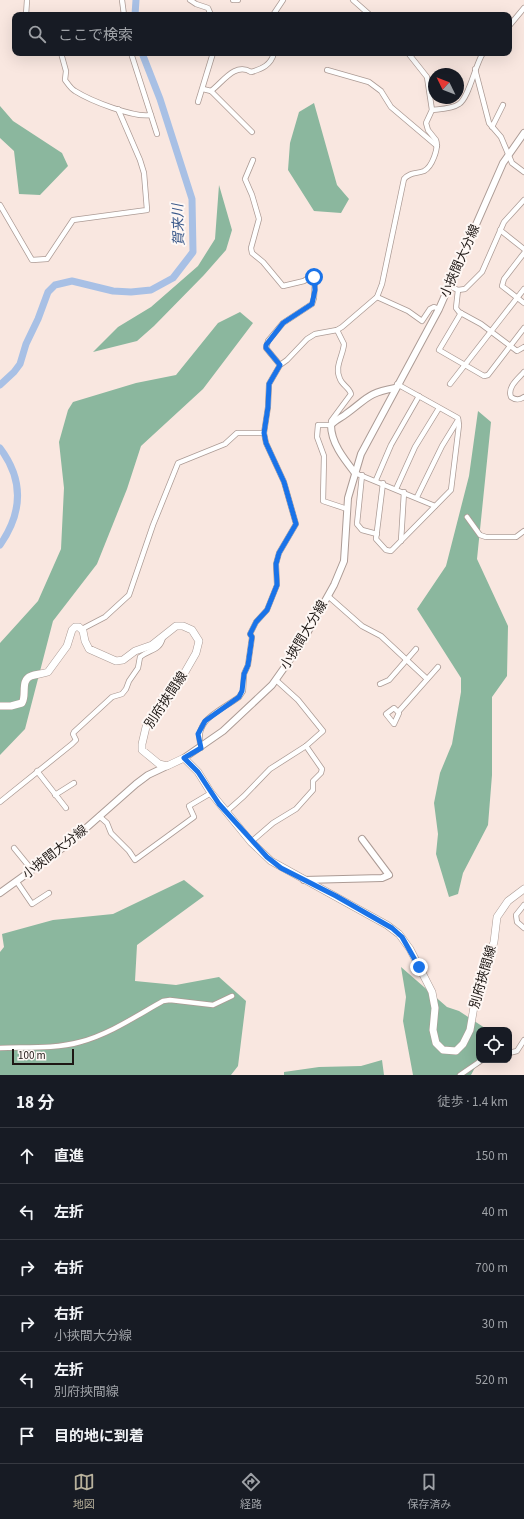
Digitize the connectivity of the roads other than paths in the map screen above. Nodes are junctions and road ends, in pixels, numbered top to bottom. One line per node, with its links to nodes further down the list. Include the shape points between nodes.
1 (27, 0): 9 (street)
2 (122, 0): 10 (street)
3 (190, 0): 11 (street, via 208,8)
4 (233, 0): 5 (street)
5 (238, 0)
6 (283, 0): 12 (street)
7 (353, 0): 13 (street)
8 (524, 8): 14 (street)
9 (26, 12)
10 (124, 12)
11 (210, 12)
12 (275, 12)
13 (367, 12)
14 (512, 22)
15 (62, 56): 27 (street, via 66,80 71,88)
16 (132, 56): 29 (street)
17 (211, 56): 23 (street)
18 (273, 56): 24 (street, via 270,63 251,72 244,68 236,70)
19 (410, 56): 28 (street, via 427,77)
20 (482, 56): 21 (street)
21 (475, 69): 28 (street, via 461,104); 30 (street)
22 (326, 70): 34 (street, via 369,82 381,91 391,107)
23 (203, 89): 24 (street); 25 (street)
24 (211, 91): 31 (street)
25 (198, 102)
26 (503, 105): 30 (street)
27 (118, 109): 29 (street); 39 (street, via 140,160 144,174 147,210 73,220 47,259 32,260)
28 (432, 110): 34 (street, via 426,123)
29 (152, 115): 33 (street)
30 (492, 127): 35 (street)
31 (252, 132)
32 (524, 133): 35 (main road, 小挾間大分線)
33 (158, 134)
34 (437, 146): 46 (street, via 428,167 409,174 404,179)
35 (509, 152): 37 (street, via 512,163); 43 (main road, 小挾間大分線)
36 (253, 160): 56 (street, via 245,179 259,219 250,248 252,253 283,286 304,282 312,275 315,280 312,304 283,323 268,340 266,348)
37 (524, 172)
38 (524, 200): 40 (street)
39 (0, 205)
40 (500, 230): 41 (street); 45 (street, via 482,272 465,289)
41 (524, 249)
42 (524, 253): 47 (street, via 502,282 502,286)
43 (449, 286): 45 (street); 49 (main road, 小挾間大分線)
44 (524, 289): 47 (street)
45 (458, 290): 50 (street, via 456,308)
46 (377, 297): 49 (street, via 408,311 422,321 430,309); 52 (street)
47 (517, 298): 48 (street); 53 (street)
48 (524, 303)
49 (438, 309): 60 (main road, 小挾間大分線)
50 (461, 313): 53 (street); 57 (street, via 439,350)
51 (524, 328): 54 (street)
52 (337, 330): 56 (street, via 315,334); 65 (street, via 344,344 338,374 351,394)
53 (491, 332): 54 (street); 57 (street)
54 (510, 346): 55 (street, via 517,351); 57 (street, via 488,375 484,376)
55 (524, 347)
56 (280, 365): 66 (street, via 269,384)
57 (465, 365): 59 (street)
58 (524, 372): 62 (street, via 509,392 515,399)
59 (450, 384)
60 (396, 386): 61 (street); 65 (main road, via 366,397 345,416); 67 (main road, 小挾間大分線, via 363,449)
61 (419, 396): 63 (street); 69 (street, via 391,445)
62 (524, 397)
63 (439, 408): 64 (street); 71 (street, via 415,447)
64 (458, 420): 73 (street); 74 (street, via 451,490)
65 (331, 424): 67 (main road, via 330,432 334,442); 75 (street, via 318,426 317,437 324,456 323,501)
66 (264, 433): 81 (street, via 237,433 225,444 178,463 129,595 105,617); 92 (street, via 284,482 296,524 279,553 276,564 277,585 267,610 256,622 250,634 252,637 242,691 239,697 200,727 198,738)
67 (355, 473): 68 (street); 75 (main road, 小挾間大分線)
68 (362, 475): 69 (street); 78 (street, via 357,524 362,530)
69 (376, 480): 70 (street)
70 (383, 483): 71 (street); 78 (street)
71 (396, 489): 72 (street)
72 (404, 492): 73 (street); 79 (street)
73 (417, 497): 74 (street)
74 (435, 506): 79 (street)
75 (347, 509): 80 (main road, 小挾間大分線, via 344,561)
76 (467, 517): 77 (street, via 480,535 486,537 516,537)
77 (524, 531)
78 (377, 534): 79 (street, via 376,539 386,550 391,551)
79 (401, 541)
80 (328, 596): 84 (street); 87 (main road, 小挾間大分線, via 301,644)
81 (82, 629): 82 (main road, 別府挾間線, via 89,649 116,661 152,645); 89 (main road, via 77,626 72,630 67,646 48,672 27,678 22,703)
82 (163, 636): 94 (main road, 別府挾間線, via 175,627 182,626 193,631 200,643 173,693 144,731 142,750 159,764); 95 (street, via 161,644 156,649 140,657 138,668 122,694 112,697 74,732 76,740)
83 (416, 649): 84 (street)
84 (406, 659): 86 (street); 88 (street, via 389,680)
85 (438, 667): 86 (street)
86 (427, 679): 90 (street)
87 (276, 680): 91 (street, via 298,700 323,731); 92 (main road, 小挾間大分線, via 223,731)
88 (380, 684)
89 (0, 706)
90 (399, 711)
91 (306, 746): 101 (street, via 270,769); 104 (street, via 322,769 313,782 313,790 296,809 273,823)
92 (201, 748): 93 (main road, 小挾間大分線)
93 (184, 758): 94 (main road); 97 (main road, 別府挾間線, via 200,774)
94 (167, 766): 102 (main road, 小挾間大分線, via 142,780)
95 (37, 771): 98 (street); 99 (street)
96 (74, 783): 98 (street)
97 (211, 792): 101 (main road, 別府挾間線); 102 (street, via 189,806 194,817 135,860)
98 (55, 794): 100 (street)
99 (0, 802)
100 (66, 808)
101 (226, 812): 104 (main road, 別府挾間線)
102 (99, 816): 106 (main road, 小挾間大分線, via 68,844)
103 (362, 839): 107 (main road, via 389,875 382,878)
104 (251, 842): 107 (main road, 別府挾間線, via 276,864)
105 (14, 848): 106 (street)
106 (32, 870): 108 (main road, 小挾間大分線)
107 (304, 880): 109 (main road, 別府挾間線, via 387,925 402,937 433,994 434,1041 439,1047 450,1051 460,1048 470,1032 476,995 494,942 497,917 508,901)
108 (17, 882): 110 (main road, 小挾間大分線); 111 (street, via 32,904)
109 (524, 889)
110 (0, 893)
111 (49, 893)
112 (524, 905): 113 (street, via 516,915 517,922)
113 (524, 928)
114 (232, 996): 116 (street, via 213,1005 163,1001 114,1029 79,1042)
115 (524, 1040): 117 (street, via 517,1051)
116 (0, 1048)
117 (512, 1052)
118 (478, 1063): 119 (street)
119 (460, 1075)

